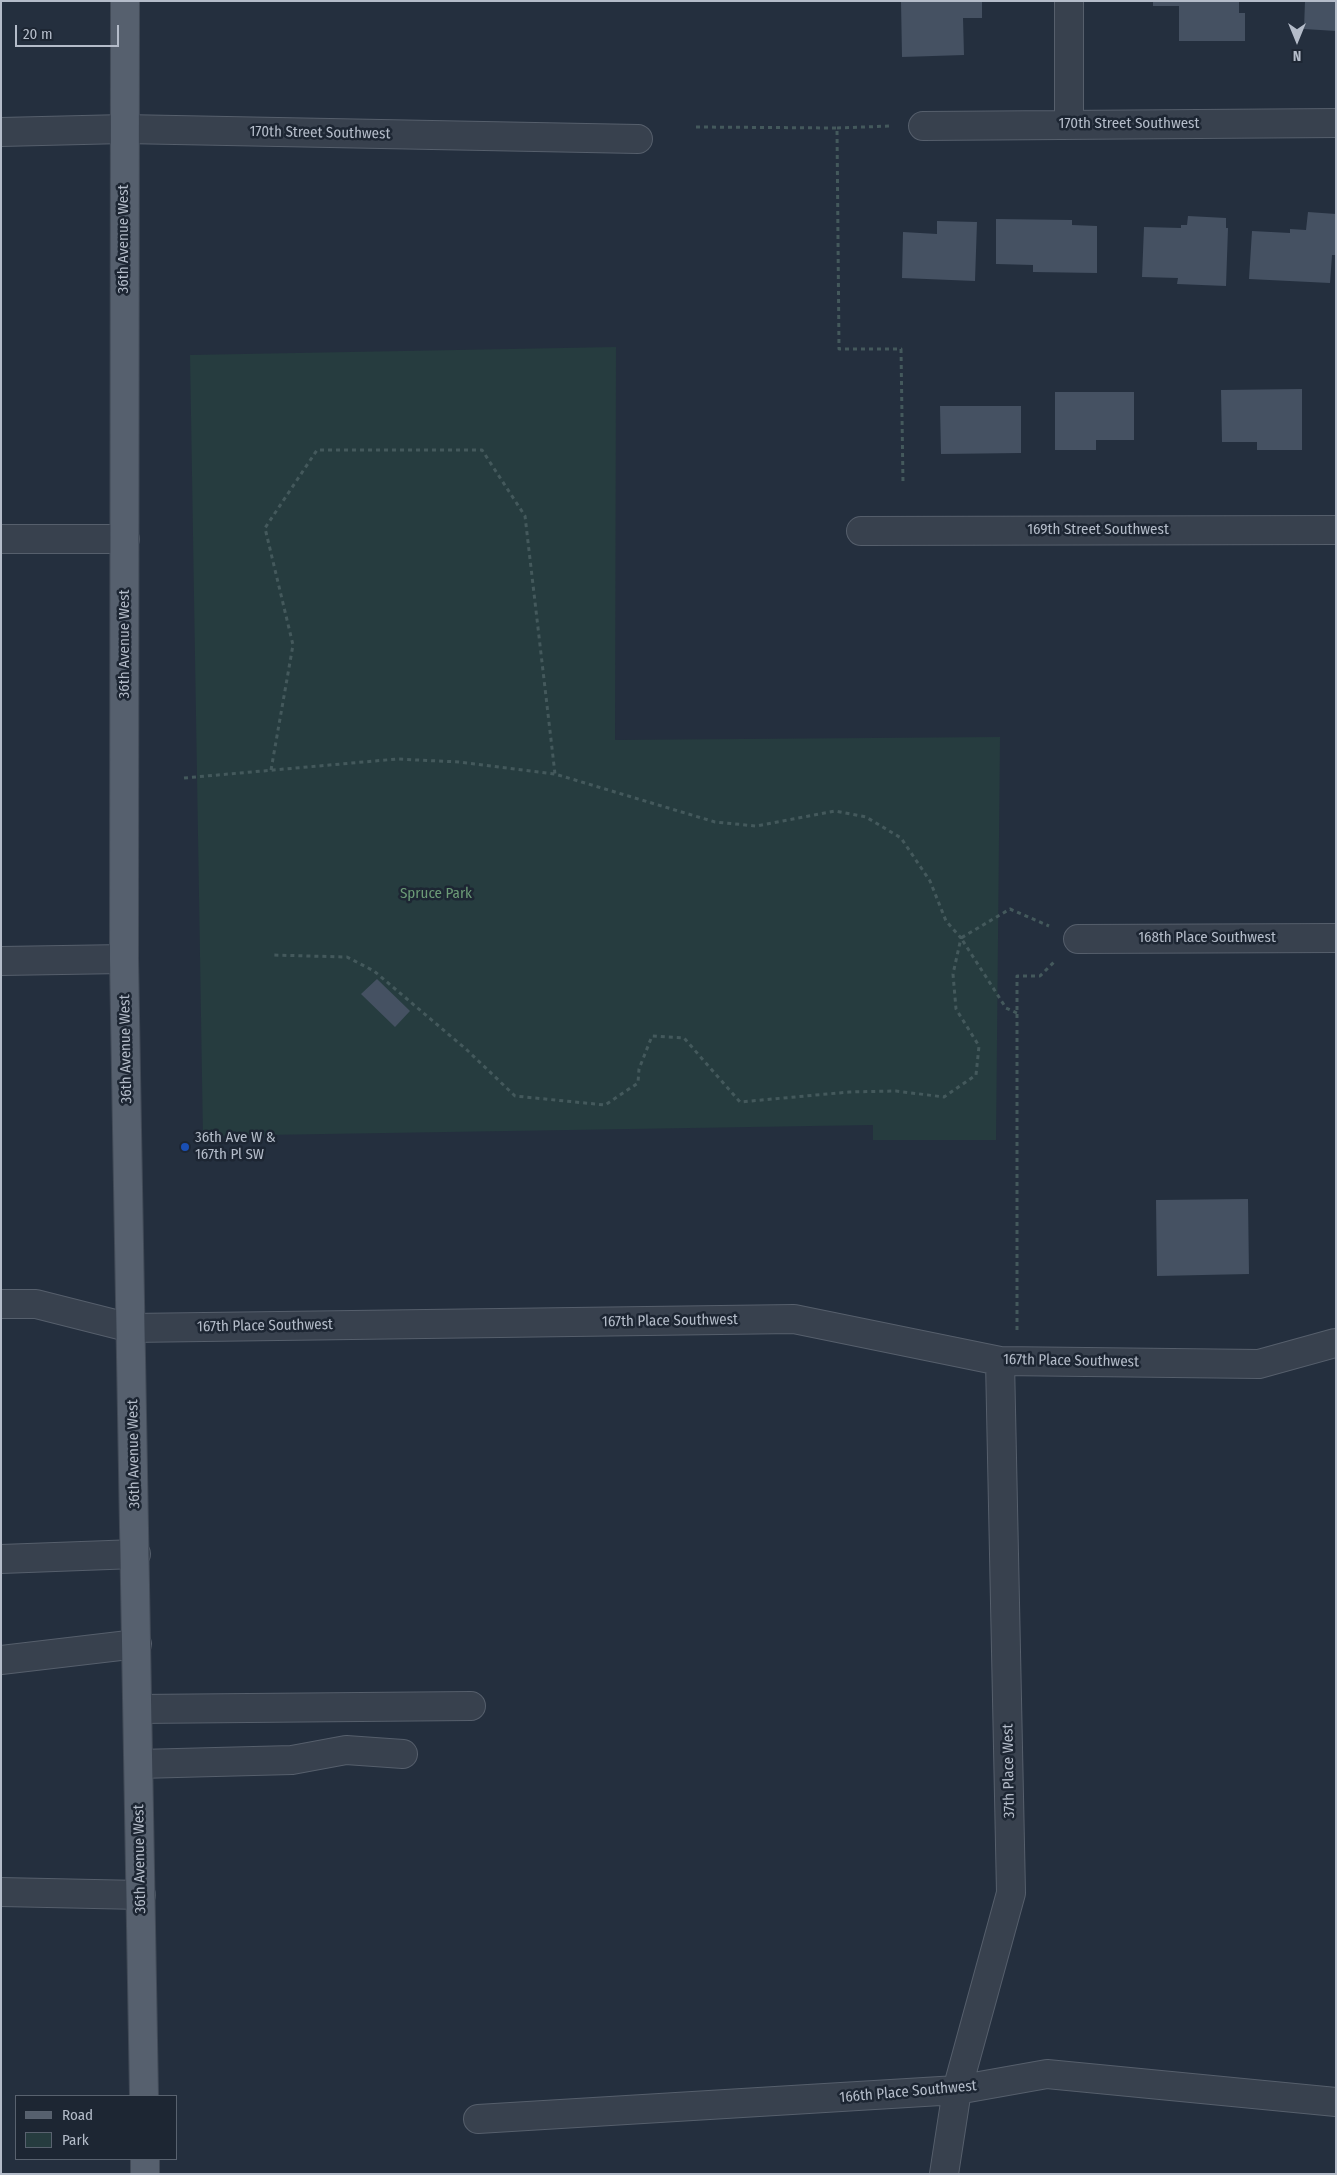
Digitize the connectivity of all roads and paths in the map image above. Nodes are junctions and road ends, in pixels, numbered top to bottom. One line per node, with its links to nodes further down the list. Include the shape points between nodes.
1 (125, 1): 8 (main road, 36th Avenue West)
2 (1069, 1): 4 (street)
3 (1336, 122): 4 (street, 170th Street Southwest)
4 (1069, 125): 5 (street, 170th Street Southwest)
5 (923, 126): 7 (path)
6 (696, 127): 7 (path)
7 (837, 128): 11 (path, via 839,350 901,350)
8 (124, 129): 9 (street, 170th Street Southwest); 10 (street, 170th Street Southwest); 15 (main road, 36th Avenue West)
9 (1, 132)
10 (638, 139)
11 (903, 483)
12 (1336, 530): 13 (street, 169th Street Southwest)
13 (861, 531)
14 (1, 539): 15 (street)
15 (125, 540): 23 (main road, 36th Avenue West)
16 (270, 770): 17 (path, via 397,759 458,762); 17 (path, via 293,645 265,528 270,520 317,450 482,450 525,516); 18 (path)
17 (555, 774): 19 (path, via 715,822 756,826 835,811 866,817 901,838 930,881 946,921)
18 (184, 778)
19 (961, 938): 21 (path, via 1010,908); 22 (path, via 953,974 956,1009 979,1046 976,1075 944,1097 896,1091 849,1092 740,1102 684,1038 652,1036 639,1069 638,1084 605,1106 516,1096 374,970 347,957); 25 (path, via 1006,1008)
20 (1336, 938): 21 (street, 168th Place Southwest)
21 (1078, 939): 25 (path, via 1040,976 1017,976)
22 (270, 955)
23 (124, 959): 24 (street); 27 (main road, 36th Avenue West)
24 (1, 960)
25 (1017, 1013): 29 (path)
26 (1, 1304): 27 (street, 167th Place Southwest, via 36,1304)
27 (131, 1328): 29 (street, 167th Place Southwest, via 794,1319); 30 (main road, 36th Avenue West)
28 (1335, 1343): 29 (street, 167th Place Southwest, via 1259,1364)
29 (1008, 1361): 40 (street, 37th Place West, via 1011,1893)
30 (136, 1554): 31 (street); 32 (main road, 36th Avenue West)
31 (1, 1559)
32 (137, 1644): 33 (street); 35 (main road, 36th Avenue West)
33 (1, 1660)
34 (471, 1706): 35 (street)
35 (138, 1709): 37 (main road, 36th Avenue West)
36 (403, 1754): 37 (street, via 346,1750 292,1760)
37 (139, 1764): 39 (main road, 36th Avenue West)
38 (1, 1892): 39 (street)
39 (141, 1894): 41 (main road, 36th Avenue West)
40 (956, 2090): 42 (street, 166th Place Southwest, via 1047,2074); 43 (street, 166th Place Southwest); 46 (street, 37th Place West)
41 (144, 2095)
42 (1336, 2102)
43 (478, 2119)
44 (145, 2160): 45 (main road)
45 (145, 2174)
46 (944, 2174)

